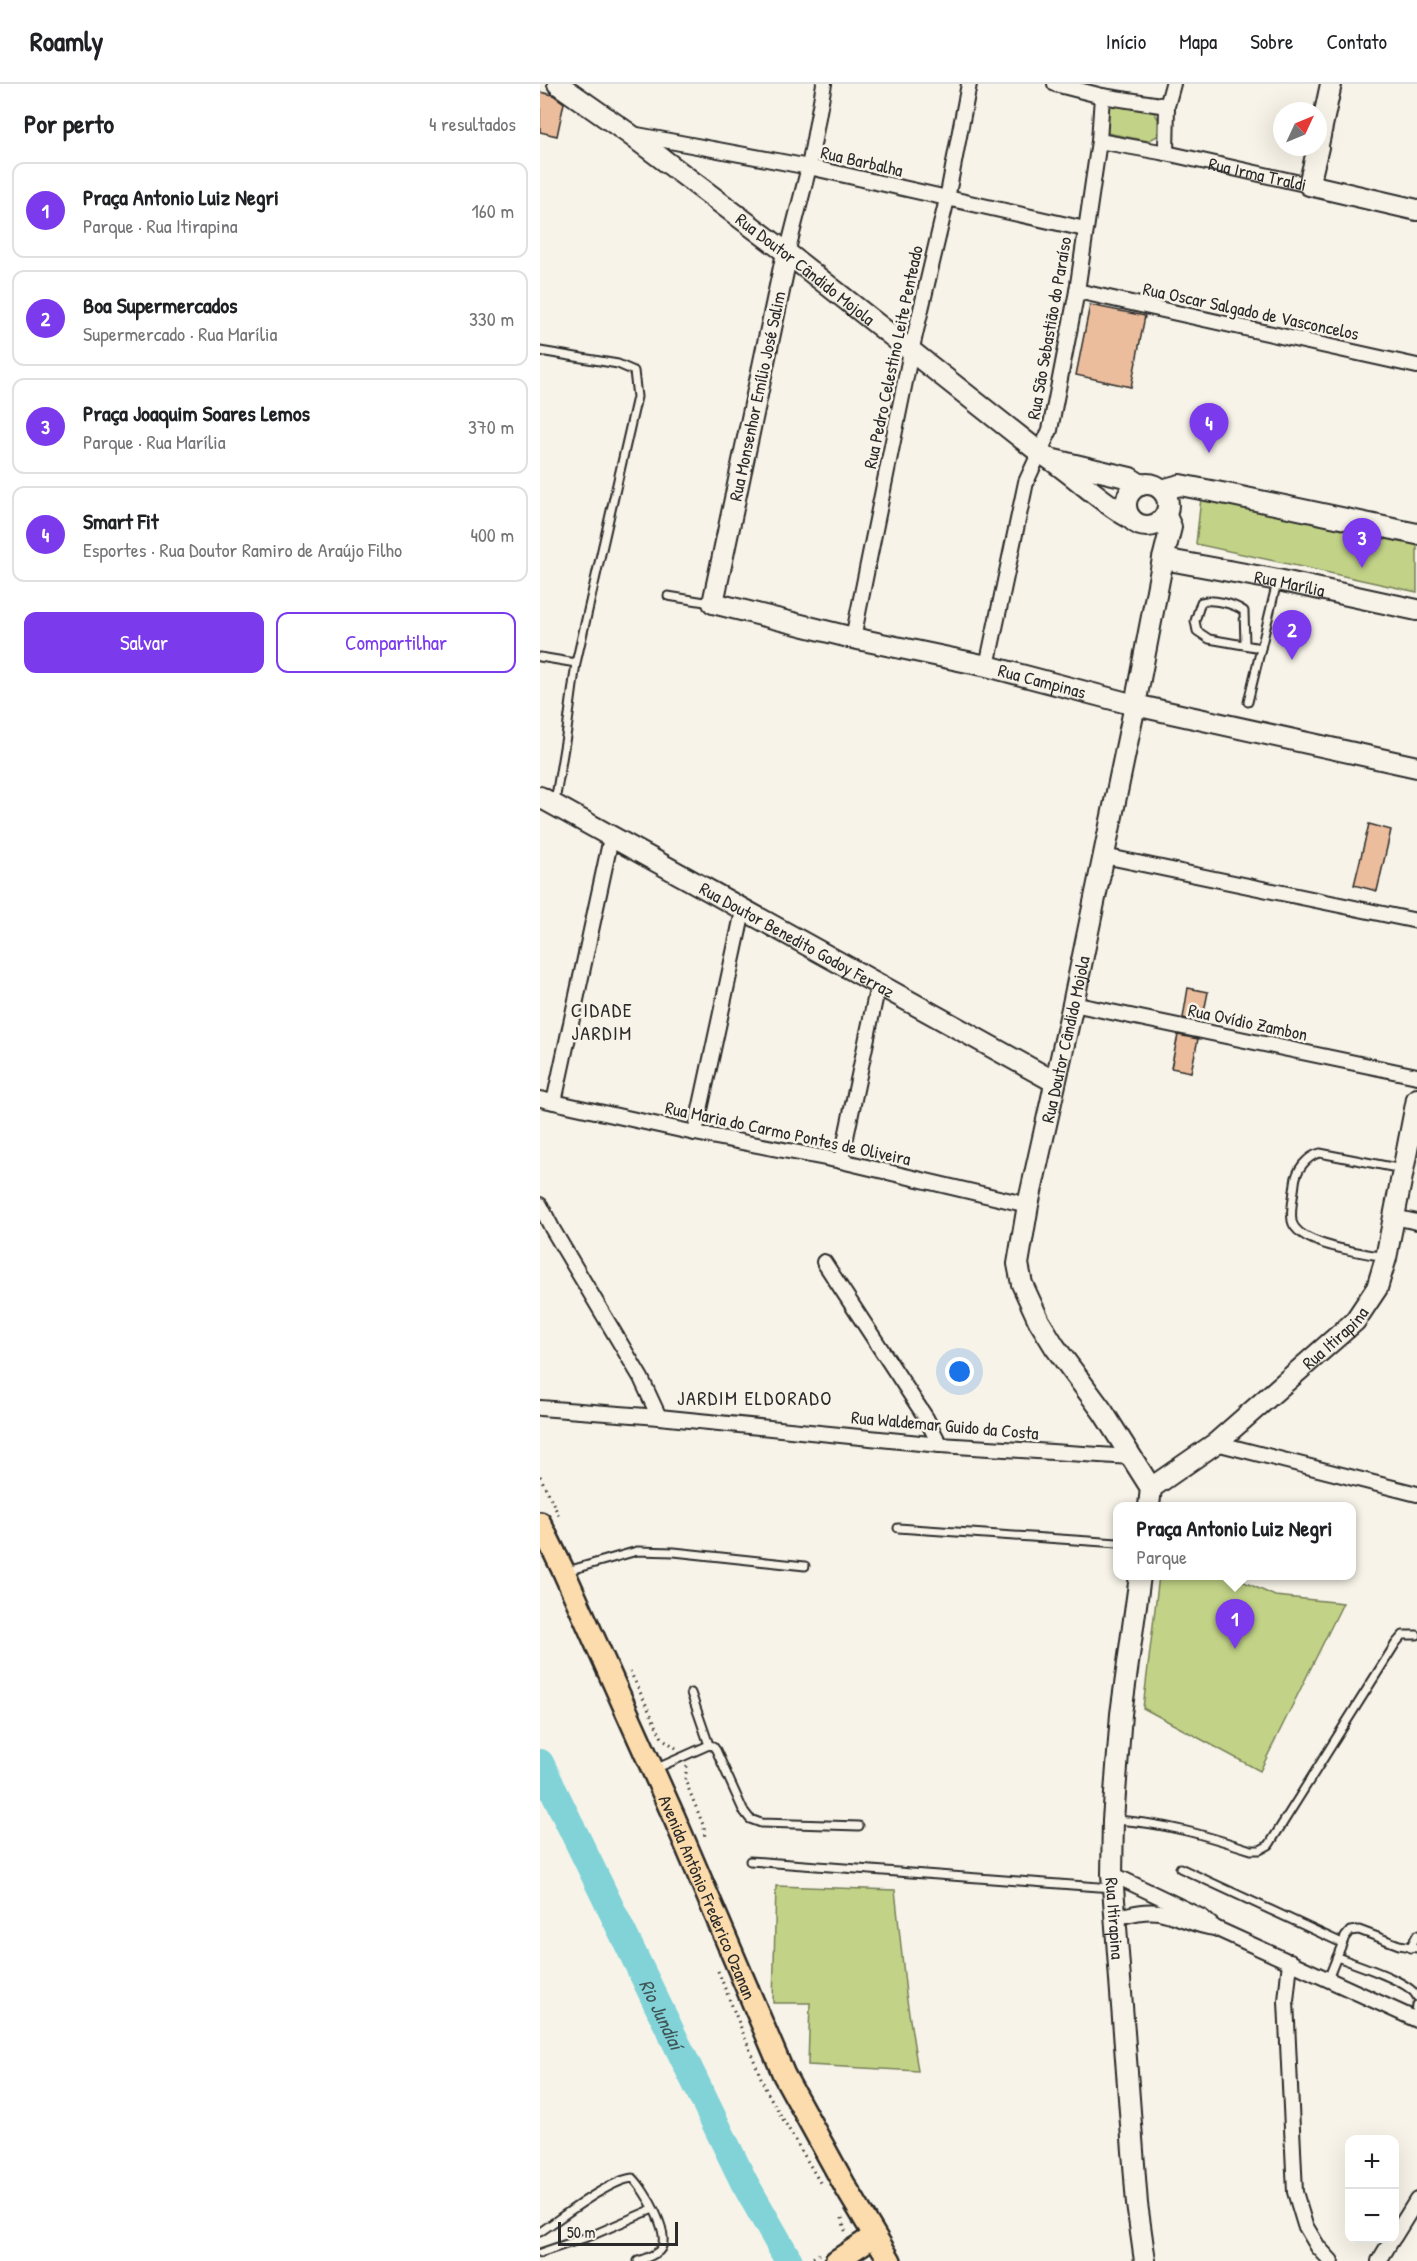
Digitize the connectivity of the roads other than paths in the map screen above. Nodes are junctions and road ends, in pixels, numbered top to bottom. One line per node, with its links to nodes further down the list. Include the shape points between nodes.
1 (558, 84): 10 (street, Rua Doutor Cândido Mojola)
2 (824, 84): 14 (street, Rua Monsenhor Emílio José Salim)
3 (969, 84): 16 (street, Rua Pedro Celestino Leite Penteado)
4 (1055, 84): 7 (street)
5 (1173, 84): 9 (street)
6 (1331, 84): 8 (street)
7 (1102, 96): 9 (street); 11 (street, Rua São Sebastião do Paraíso)
8 (1327, 103)
9 (1167, 106): 12 (street)
10 (628, 134): 14 (street, Rua Barbalha); 19 (street, Rua Doutor Cândido Mojola)
11 (1099, 141): 12 (street, Rua Irma Traldi); 18 (street, Rua São Sebastião do Paraíso)
12 (1166, 153): 15 (street, Rua Irma Traldi)
13 (1316, 156): 15 (street)
14 (809, 167): 16 (street, Rua Barbalha); 19 (street, Rua Monsenhor Emílio José Salim)
15 (1310, 185): 17 (street, Rua Irma Traldi)
16 (946, 199): 18 (street, Rua Barbalha); 22 (street, Rua Pedro Celestino Leite Penteado)
17 (1417, 210)
18 (1085, 229): 20 (street, Rua São Sebastião do Paraíso)
19 (787, 253): 22 (street, Rua Doutor Cândido Mojola); 33 (street, Rua Monsenhor Emílio José Salim)
20 (1077, 291): 23 (street, Rua Oscar Salgado de Vasconcelos); 24 (street, Rua São Sebastião do Paraíso)
21 (540, 351): 39 (lane, via 618,364 634,371 637,380 637,397)
22 (911, 352): 24 (street, Rua Doutor Cândido Mojola); 35 (street, Rua Pedro Celestino Leite Penteado)
23 (1417, 366)
24 (1045, 455): 25 (street, Rua Doutor Cândido Mojola); 28 (street, Rua Doutor Cândido Mojola, via 1112,508); 40 (street, Rua São Sebastião do Paraíso, via 1026,482)
25 (1142, 484): 26 (street, Rua Doutor Cândido Mojola, via 1153,484); 28 (street, via 1127,498 1127,511)
26 (1162, 490): 27 (street, Rua Doutor Cândido Mojola, via 1169,507); 29 (street, via 1180,485)
27 (1166, 516): 28 (street, via 1145,527); 30 (street, Rua Doutor Cândido Mojola, via 1171,527)
28 (1135, 521): 30 (street, Rua Doutor Cândido Mojola)
29 (1417, 534)
30 (1163, 559): 31 (street, Rua Marília); 42 (street, Rua Doutor Cândido Mojola)
31 (1278, 580): 34 (street, Rua Marília); 37 (lane)
32 (669, 596): 33 (lane, Rua Campinas)
33 (713, 603): 35 (street, Rua Campinas)
34 (1417, 610)
35 (853, 638): 40 (street, Rua Campinas)
36 (1245, 644): 36 (lane, via 1209,639 1197,632 1201,602 1209,600 1244,611); 37 (lane)
37 (1262, 648): 41 (lane)
38 (540, 657): 39 (lane)
39 (576, 663): 44 (lane, via 567,730)
40 (987, 666): 42 (street, Rua Campinas)
41 (1248, 702)
42 (1135, 705): 43 (street, Rua Campinas); 46 (street, Rua Doutor Cândido Mojola)
43 (1417, 767)
44 (547, 801): 45 (street, Rua Doutor Benedito Godoy Ferraz)
45 (611, 838): 47 (street, Rua Doutor Benedito Godoy Ferraz); 55 (street)
46 (1104, 856): 48 (street); 50 (street, Rua Doutor Cândido Mojola)
47 (743, 911): 49 (street, Rua Doutor Benedito Godoy Ferraz); 56 (street)
48 (1417, 921)
49 (878, 985): 52 (street, Rua Doutor Benedito Godoy Ferraz); 57 (street)
50 (1073, 1005): 51 (street, Rua Ovídio Zambon); 52 (street, Rua Doutor Cândido Mojola)
51 (1417, 1076)
52 (1055, 1082): 60 (street, Rua Doutor Cândido Mojola)
53 (540, 1099): 55 (street, Rua Maria do Carmo Pontes de Oliveira)
54 (1417, 1099): 58 (street, Rua Itirapina)
55 (554, 1102): 56 (street, Rua Maria do Carmo Pontes de Oliveira)
56 (696, 1132): 57 (street, Rua Maria do Carmo Pontes de Oliveira)
57 (842, 1161): 60 (street, Rua Maria do Carmo Pontes de Oliveira)
58 (1404, 1170): 61 (street, Rua Itirapina); 63 (lane, via 1320,1153 1303,1164 1295,1179 1292,1221 1297,1232 1317,1242)
59 (540, 1204): 66 (street, via 641,1378)
60 (1028, 1205): 69 (street, Rua Doutor Cândido Mojola, via 1018,1264 1022,1284 1054,1347)
61 (1394, 1216): 62 (street); 63 (street, Rua Itirapina)
62 (1417, 1222)
63 (1386, 1258): 67 (street, Rua Itirapina, via 1377,1288 1355,1321)
64 (824, 1262): 68 (street)
65 (540, 1408): 66 (street, Rua Waldemar Guido da Costa)
66 (659, 1417): 68 (street, Rua Waldemar Guido da Costa)
67 (1216, 1443): 70 (street); 71 (street, Rua Itirapina)
68 (940, 1445): 69 (street, Rua Waldemar Guido da Costa)
69 (1131, 1457): 71 (street, Rua Doutor Cândido Mojola)
70 (1417, 1494)
71 (1150, 1497)
72 (540, 1523): 76 (main road, Avenida Antônio Frederico Ozanan)
73 (898, 1528): 74 (lane)
74 (1113, 1543)
75 (805, 1566): 76 (lane, via 637,1551)
76 (564, 1572): 81 (main road, Avenida Antônio Frederico Ozanan)
77 (1139, 1580): 82 (street, Rua Itirapina, via 1121,1714)
78 (1417, 1635): 82 (lane, via 1403,1635 1396,1642 1269,1845 1251,1850 1176,1827)
79 (691, 1693): 80 (lane)
80 (709, 1745): 81 (lane); 83 (lane, via 716,1750 750,1819 761,1823)
81 (653, 1770): 102 (main road, Avenida Antônio Frederico Ozanan, via 784,2075)
82 (1113, 1820): 86 (street, Rua Itirapina)
83 (860, 1827)
84 (750, 1861): 86 (lane)
85 (1180, 1868): 90 (lane)
86 (1113, 1881): 87 (street, Rua Itirapina); 88 (street, via 1202,1917)
87 (1115, 1918): 88 (street, via 1143,1911 1161,1912); 108 (street, Rua Itirapina, via 1137,2204)
88 (1215, 1928): 93 (street)
89 (1417, 1935): 91 (lane)
90 (1342, 1944): 91 (lane, via 1350,1931 1359,1930); 92 (lane)
91 (1413, 1948)
92 (1337, 1957): 94 (lane); 95 (lane, via 1411,1988)
93 (1290, 1961): 94 (street); 109 (street, via 1286,2001 1295,2192 1305,2225)
94 (1328, 1979): 97 (street)
95 (1417, 1997)
96 (1417, 2005): 97 (lane)
97 (1416, 2020)
98 (1417, 2200): 100 (street)
99 (654, 2209): 101 (lane, via 633,2178 624,2179); 104 (lane); 106 (lane, via 663,2243 660,2250)
100 (1399, 2229)
101 (540, 2232)
102 (874, 2236): 105 (main road); 107 (main road, Avenida Antônio Frederico Ozanan)
103 (1390, 2243): 110 (street)
104 (540, 2253)
105 (842, 2257)
106 (638, 2261)
107 (890, 2261)
108 (1145, 2261)
109 (1331, 2261)
110 (1379, 2261)

